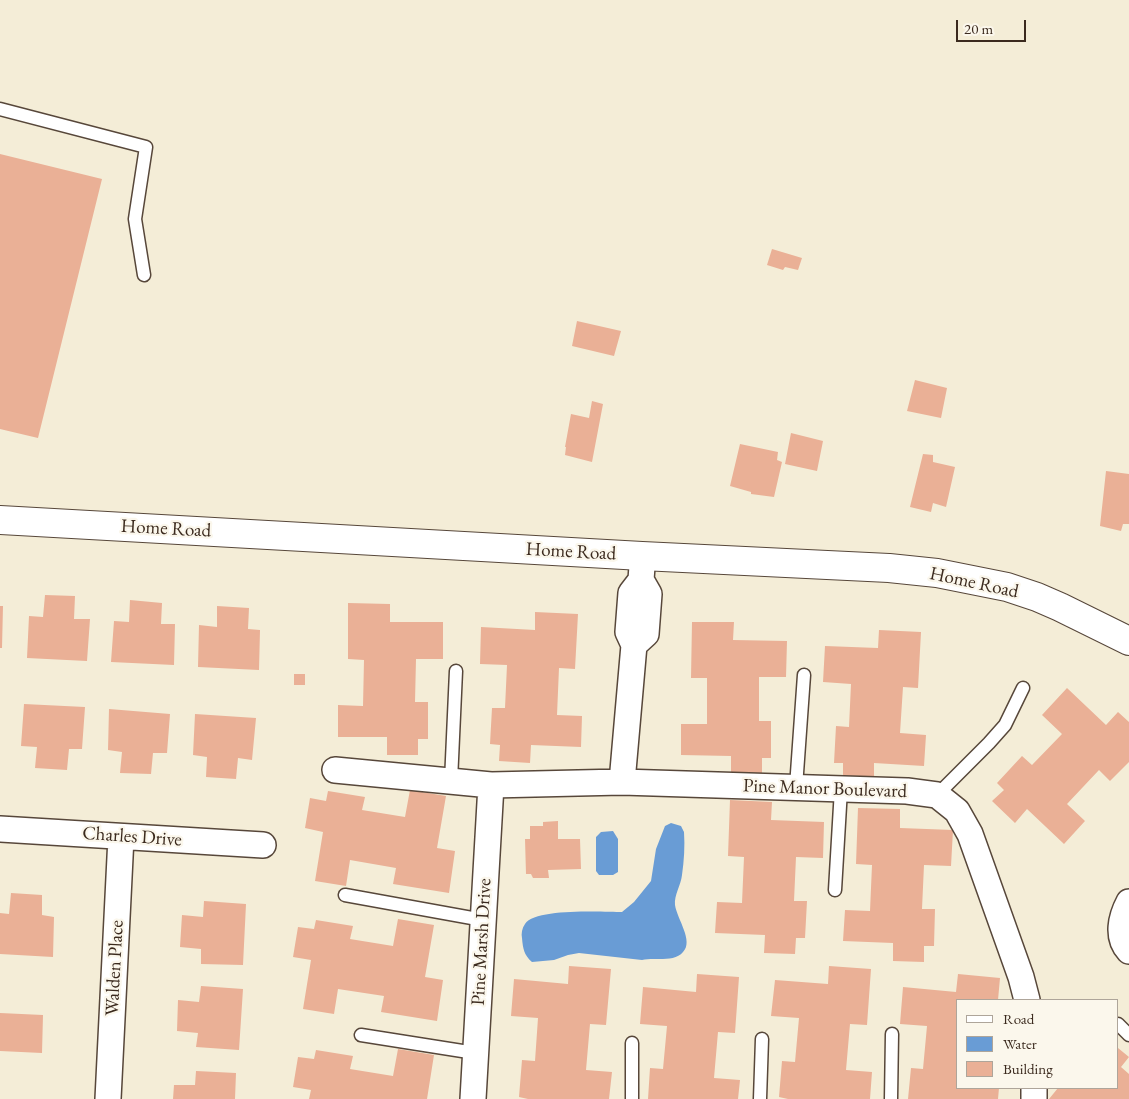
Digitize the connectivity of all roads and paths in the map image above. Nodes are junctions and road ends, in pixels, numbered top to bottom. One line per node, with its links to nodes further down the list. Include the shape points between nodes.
1 (0, 109): 2 (lane, via 146,147 135,219)
2 (144, 275)
3 (0, 520): 4 (street, Home Road)
4 (641, 568): 5 (street, Home Road, via 889,568 954,576 1038,597); 11 (street, via 649,594 646,634 634,645)
5 (1129, 640)
6 (456, 671): 10 (lane)
7 (804, 675): 13 (lane)
8 (1023, 688): 15 (lane, via 1005,724)
9 (336, 770): 10 (street)
10 (451, 781): 12 (street)
11 (622, 782): 12 (street); 13 (street, Pine Manor Boulevard)
12 (491, 785): 22 (street, Pine Marsh Drive)
13 (796, 787): 14 (street, Pine Manor Boulevard)
14 (841, 789): 15 (street, Pine Manor Boulevard); 19 (lane)
15 (937, 795): 24 (street, via 957,811 970,834)
16 (0, 829): 17 (street, Charles Drive)
17 (121, 837): 18 (street, Charles Drive); 32 (street, Walden Place)
18 (264, 845)
19 (835, 890)
20 (345, 895): 22 (lane)
21 (1129, 902): 23 (street, via 1120,927 1124,946)
22 (483, 920): 31 (street, Pine Marsh Drive)
23 (1129, 951)
24 (1027, 999)
25 (1119, 1025): 28 (lane)
26 (892, 1034): 36 (lane)
27 (361, 1035): 31 (lane)
28 (1129, 1035)
29 (762, 1039): 35 (lane)
30 (632, 1043): 34 (lane)
31 (475, 1053): 33 (street, Pine Marsh Drive)
32 (108, 1099)
33 (473, 1099)
34 (632, 1099)
35 (760, 1099)
36 (891, 1099)

